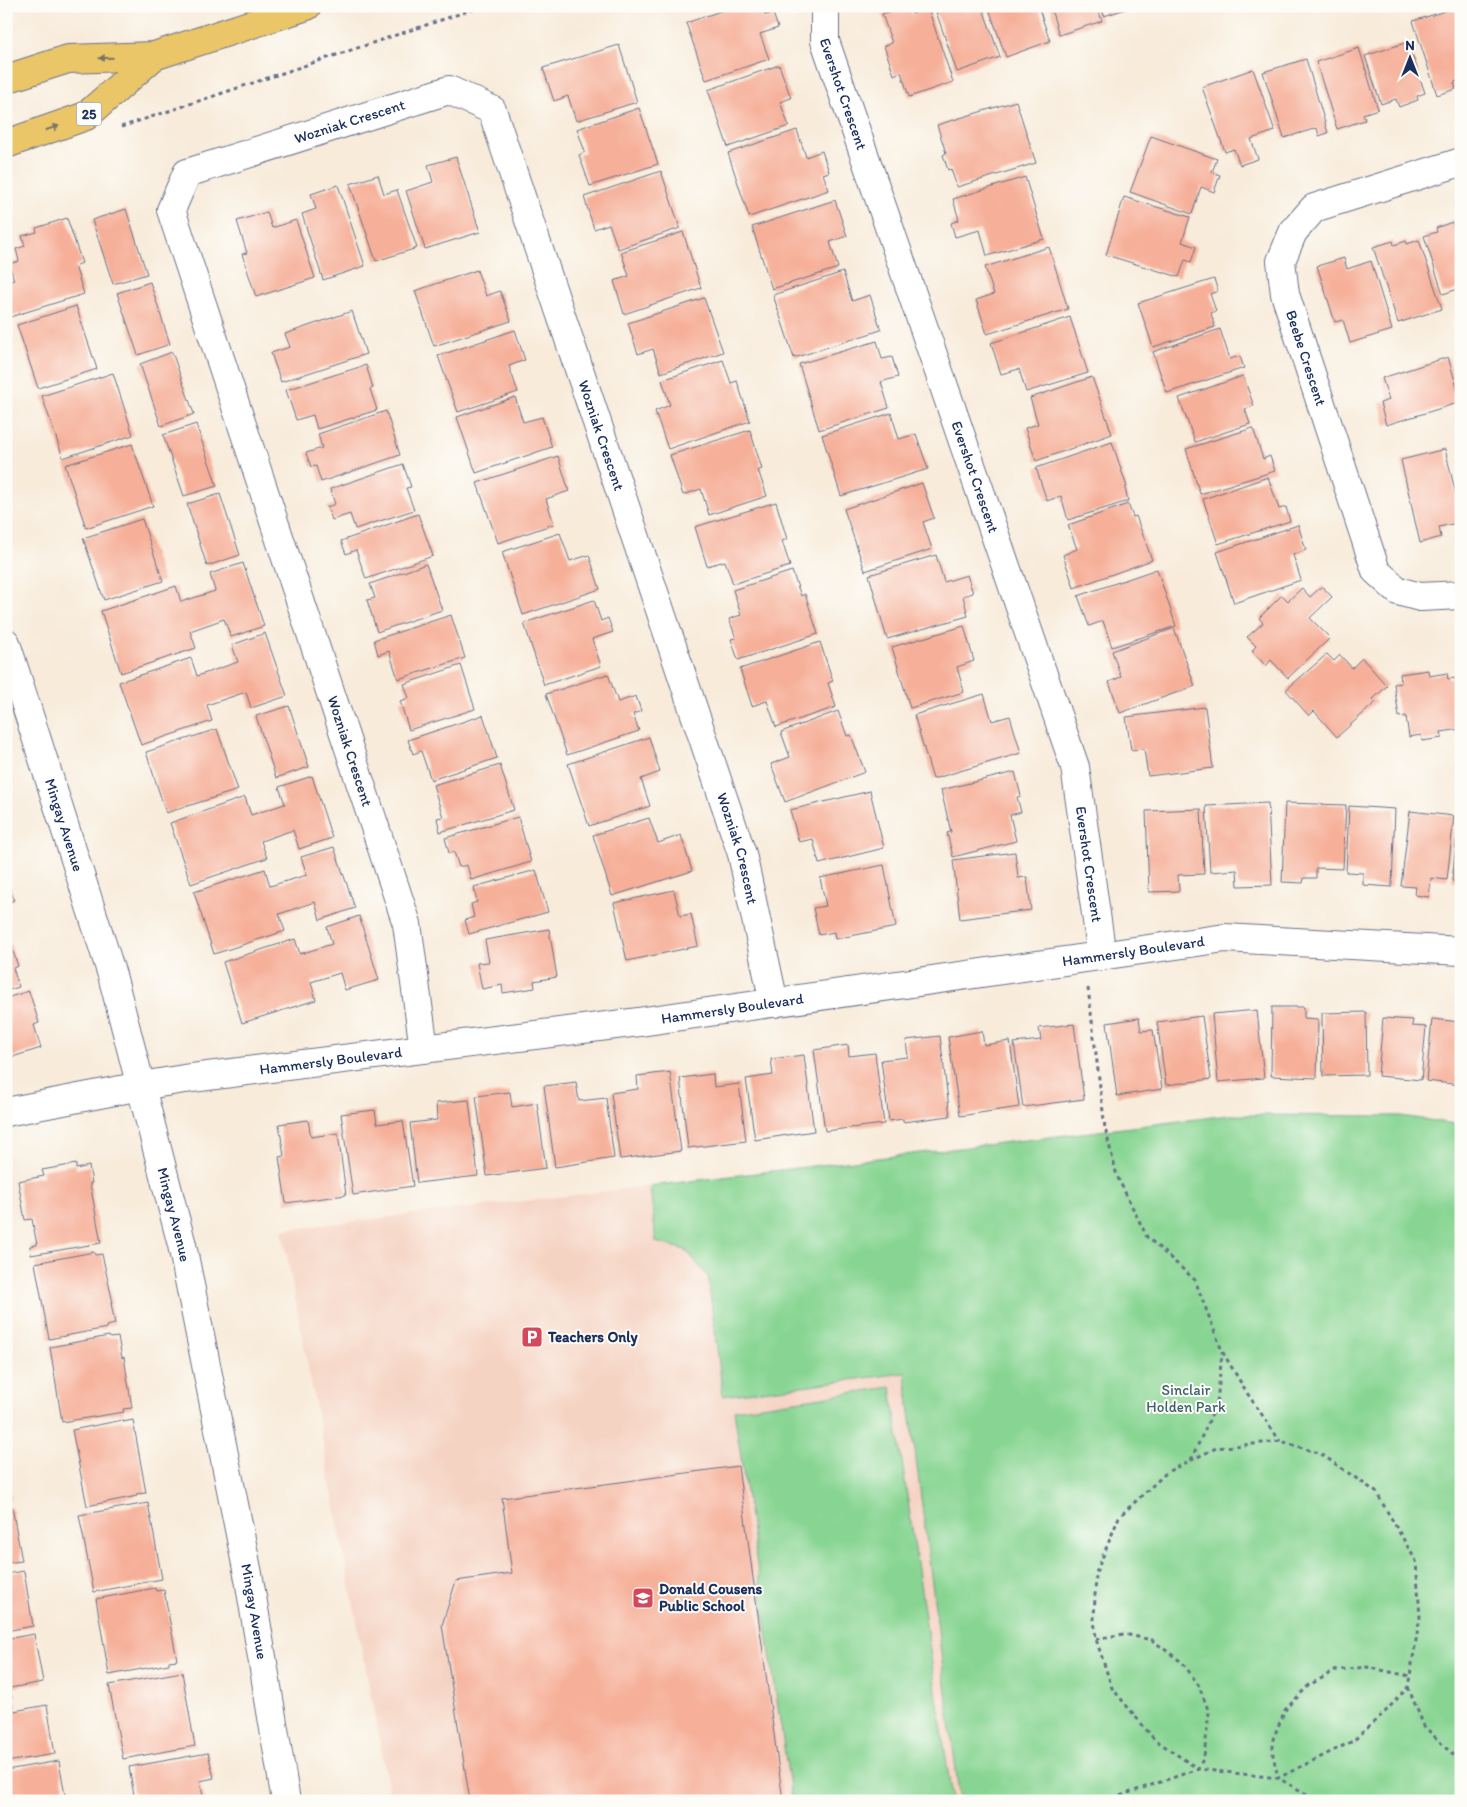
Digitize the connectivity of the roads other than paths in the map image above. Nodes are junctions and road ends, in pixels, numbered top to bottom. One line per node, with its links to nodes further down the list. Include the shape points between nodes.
1 (307, 6): 3 (main road, 25)
2 (825, 6): 10 (street, Evershot Crescent, via 825,41 1075,767)
3 (154, 56): 4 (main road, 25, one-way to 4, via 68,59); 5 (main road, 25, one-way to 3, via 86,116)
4 (6, 79)
5 (6, 144)
6 (1461, 162): 7 (street, Beebe Crescent, via 1314,208 1293,232 1281,261 1285,294 1376,571 1398,591 1420,597)
7 (1461, 595)
8 (6, 644): 13 (street, Mingay Avenue, via 112,975)
9 (1461, 951): 10 (street, Hammersly Boulevard, via 1225,938)
10 (1093, 957): 11 (street, Hammersly Boulevard)
11 (774, 1003): 12 (street, Hammersly Boulevard); 12 (street, Wozniak Crescent, via 742,854 492,110 449,90 188,173 171,210 407,924)
12 (424, 1049): 13 (street, Hammersly Boulevard)
13 (141, 1086): 14 (street, Hammersly Boulevard); 15 (street, Mingay Avenue, via 184,1254 249,1579)
14 (6, 1112)
15 (286, 1801)

